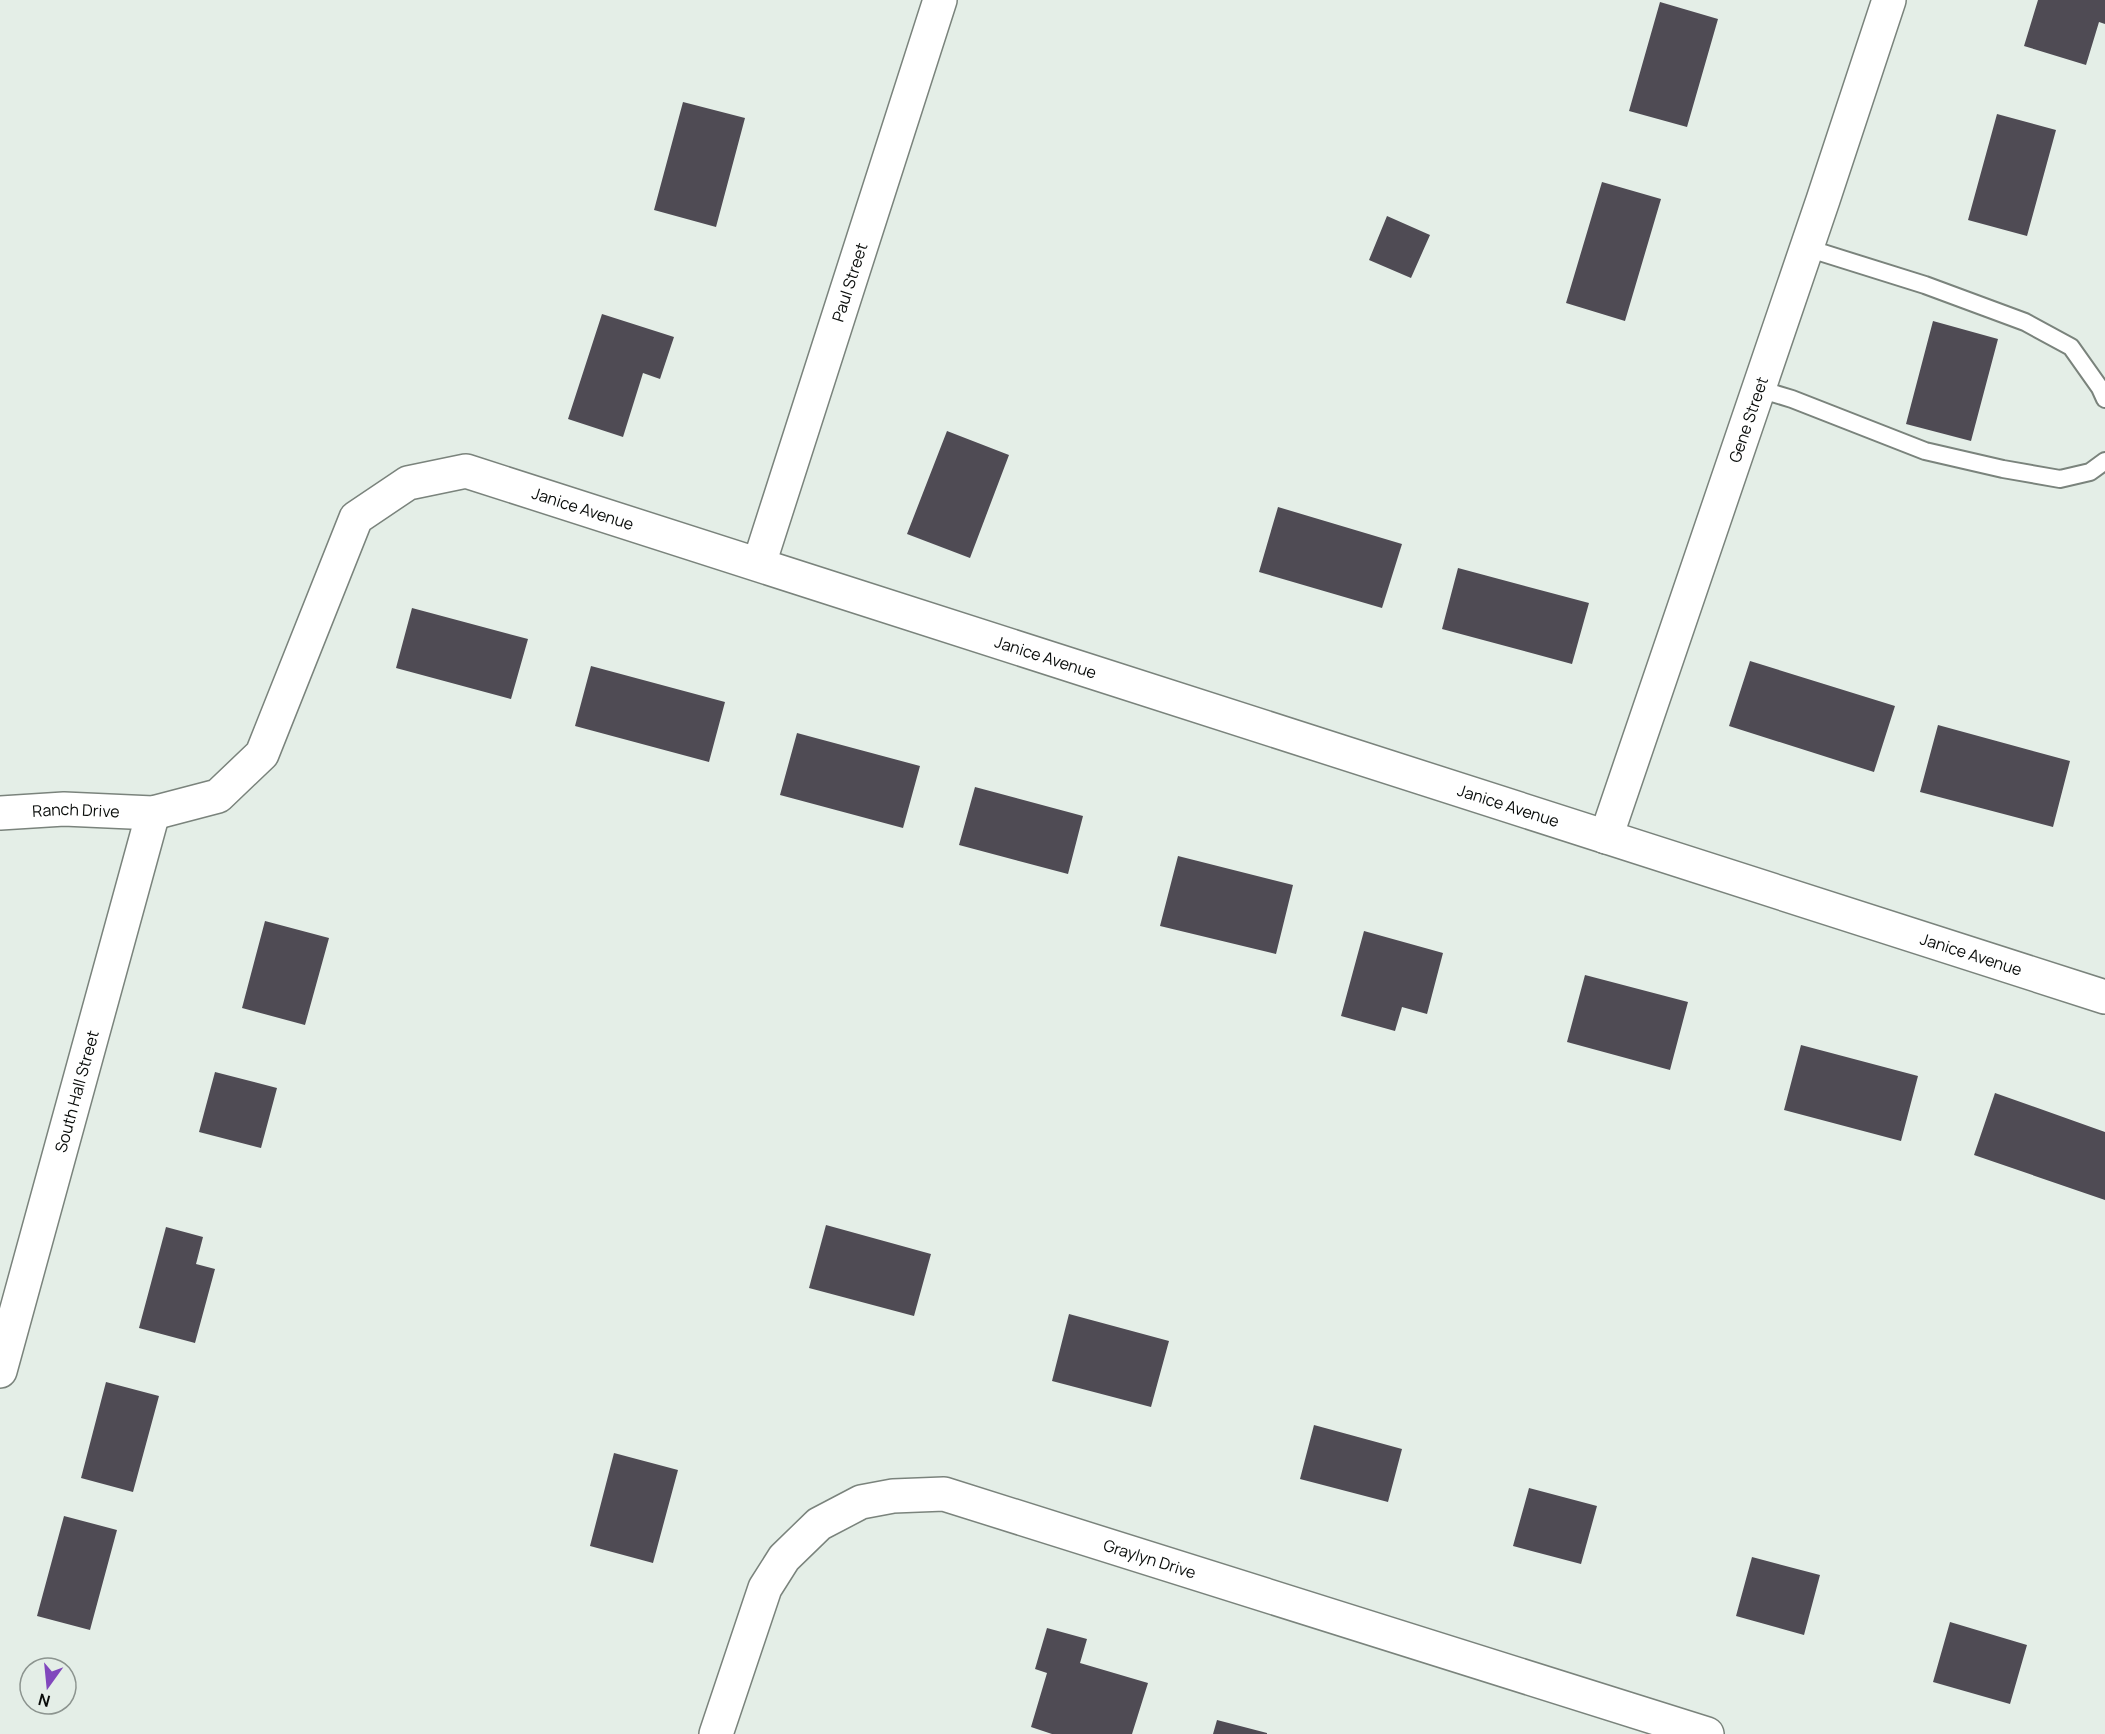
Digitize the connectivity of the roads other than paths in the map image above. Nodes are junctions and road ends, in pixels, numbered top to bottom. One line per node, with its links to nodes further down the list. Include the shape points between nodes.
1 (940, 0): 7 (street, Paul Street)
2 (1889, 0): 3 (street, Gene Street)
3 (1807, 248): 4 (street, Gene Street); 5 (lane, via 2025,322 2071,347)
4 (1759, 389): 6 (lane, via 1925,451 2003,469 2060,479 2090,472); 10 (street, Gene Street)
5 (2105, 399)
6 (2105, 461)
7 (759, 564): 9 (street, Janice Avenue, via 466,471 408,483 356,518 262,754 218,796); 10 (street, Janice Avenue)
8 (0, 813): 9 (street, Ranch Drive, via 64,809)
9 (153, 813): 12 (street, South Hall Street)
10 (1606, 837): 11 (street, Janice Avenue)
11 (2105, 997)
12 (0, 1371)
13 (716, 1734): 14 (street, Graylyn Drive, via 765,1588 784,1558 819,1524 861,1502 944,1494)
14 (1707, 1734)

